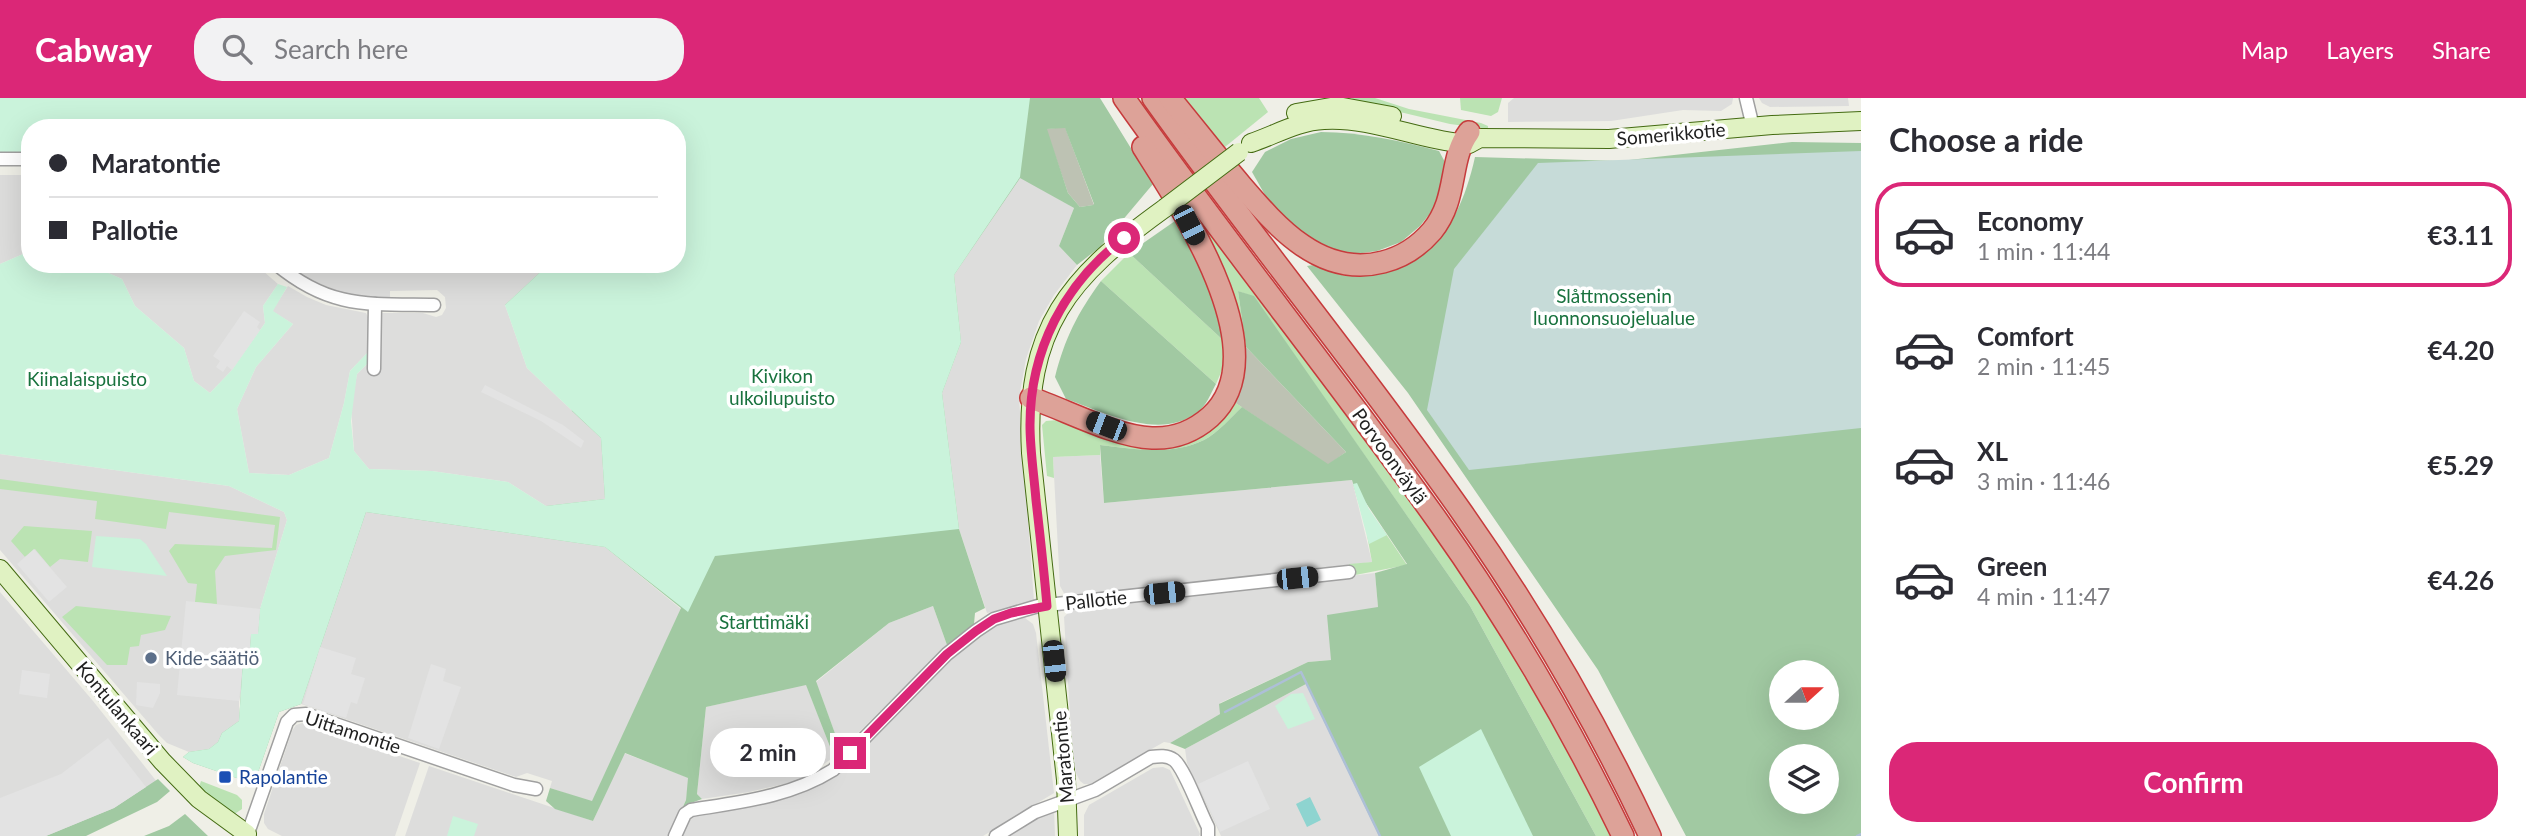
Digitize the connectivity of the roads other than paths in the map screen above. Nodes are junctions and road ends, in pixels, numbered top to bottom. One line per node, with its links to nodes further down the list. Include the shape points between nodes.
1 (1112, 98): 16 (highway, via 1168,187 1220,289 1235,347 1230,386 1203,423 1184,433 1153,439)
2 (1124, 98): 27 (highway, Porvoonväylä, via 1439,523 1538,677)
3 (1153, 98): 28 (highway, Porvoonväylä, via 1480,539 1587,713)
4 (1170, 98): 9 (highway, via 1280,228 1324,258 1348,264 1388,261 1423,241 1448,203)
5 (1746, 98): 8 (street)
6 (1324, 113): 9 (main road, Somerikkotie); 16 (main road, Maratontie, bridge, via 1245,147 1110,249 1075,286 1049,328)
7 (1861, 121): 8 (main road, Somerikkotie)
8 (1753, 127): 9 (main road, Somerikkotie, via 1609,139)
9 (1470, 138)
10 (0, 159): 11 (street)
11 (21, 159)
12 (288, 273): 13 (street, via 316,292)
13 (375, 304): 14 (street); 15 (street)
14 (434, 305)
15 (374, 369)
16 (1031, 398): 19 (main road, Maratontie, via 1031,453)
17 (0, 569): 22 (main road, Kontulankaari, via 178,778)
18 (1349, 572): 19 (street, Pallotie)
19 (1047, 606): 21 (main road, Maratontie); 23 (street, Pallotie, via 1011,613 976,631 947,654 833,770 786,792 691,810)
20 (536, 789): 22 (street, Uittamontie, via 297,714 287,722)
21 (1067, 800): 24 (street, via 1035,812); 25 (main road, Maratontie); 26 (street, via 1095,790 1151,757 1167,757 1181,769)
22 (247, 835)
23 (675, 836)
24 (996, 836)
25 (1068, 836)
26 (1208, 836)
27 (1623, 836)
28 (1650, 836)

